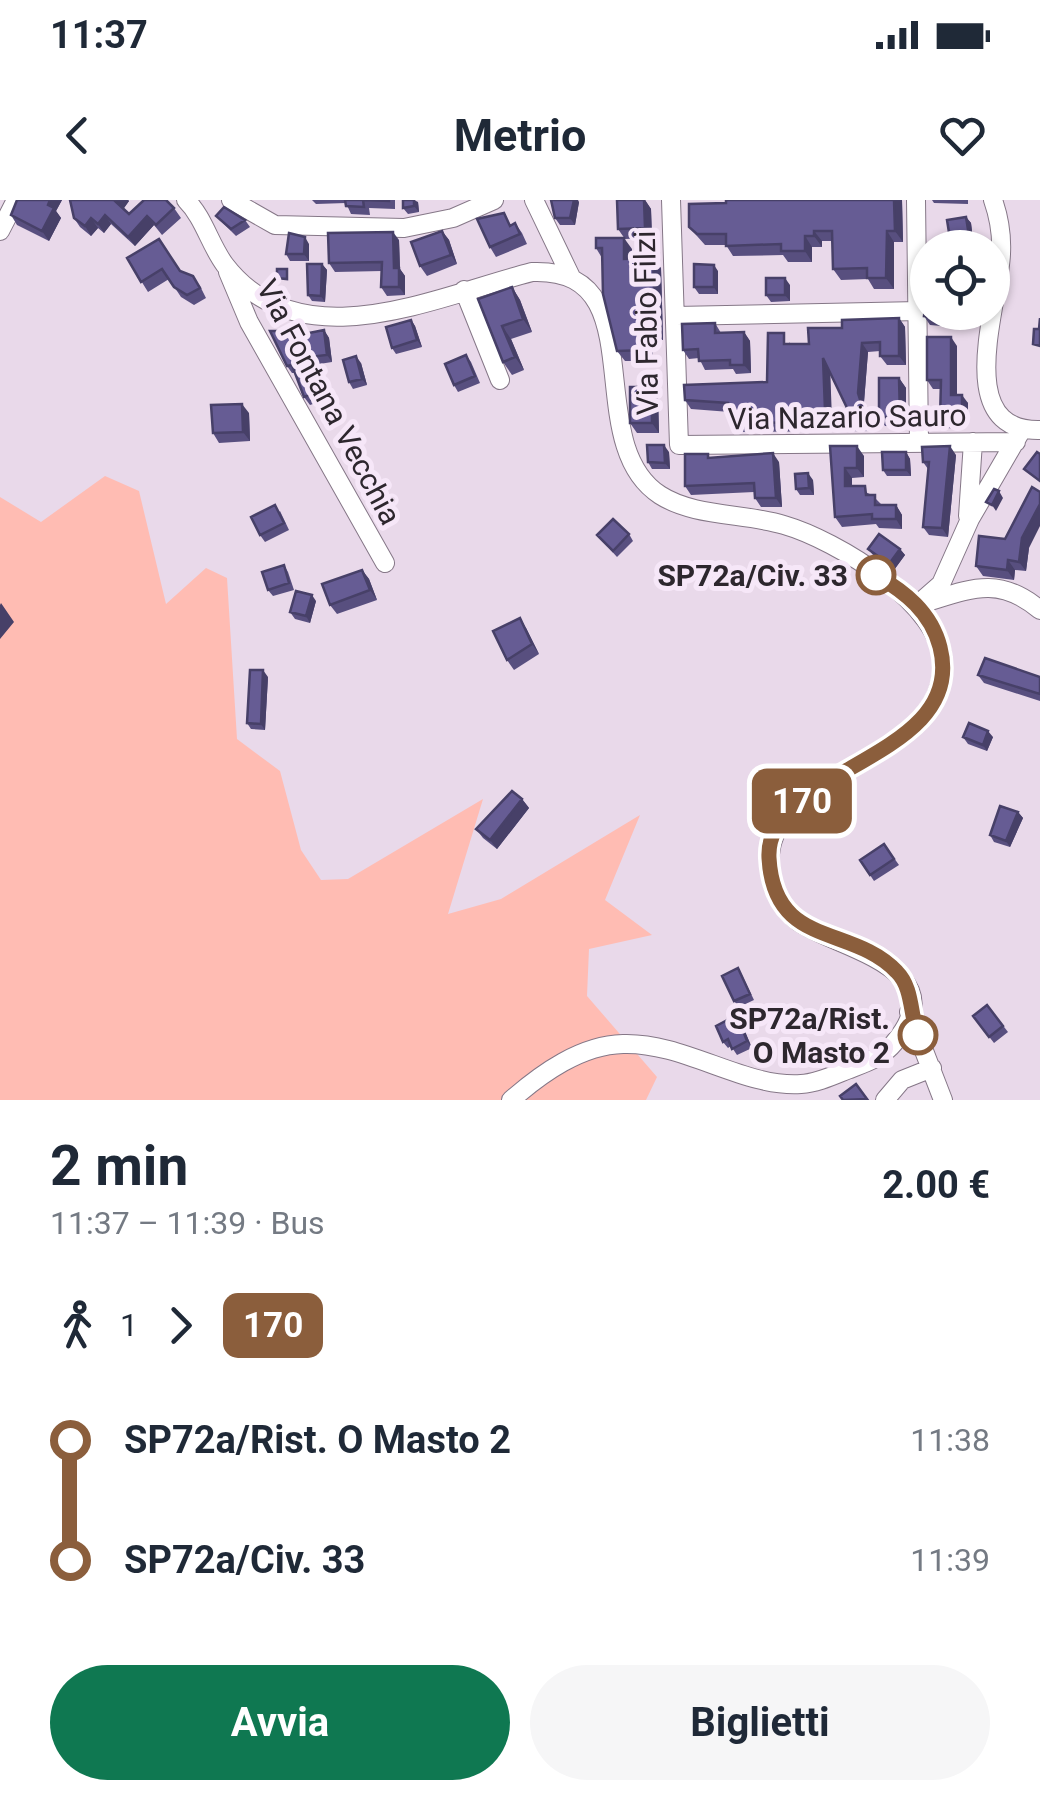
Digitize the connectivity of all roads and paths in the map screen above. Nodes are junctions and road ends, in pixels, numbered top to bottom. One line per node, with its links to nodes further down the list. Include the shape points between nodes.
1 (16, 200): 10 (street)
2 (186, 200): 11 (street)
3 (231, 200): 4 (street, via 275,225 404,228 453,218)
4 (494, 200)
5 (534, 200): 12 (street)
6 (671, 200): 15 (street, Via Fabio Filzi)
7 (916, 200): 9 (street)
8 (992, 200): 18 (street, via 1002,248 986,386 996,412)
9 (917, 230)
10 (0, 231)
11 (226, 266): 13 (street, via 262,296 296,314 324,319 356,319); 23 (street, Via Fontana Vecchia, via 249,322)
12 (570, 277): 13 (street, via 532,272); 24 (street, via 600,304 623,440 650,487 682,505 787,526)
13 (464, 290): 17 (street)
14 (910, 310): 15 (street)
15 (676, 316): 21 (street, Via Fabio Filzi)
16 (919, 330): 19 (street)
17 (500, 380)
18 (1026, 433): 20 (street, Via Nazario Sauro); 22 (street)
19 (919, 442): 20 (street, Via Nazario Sauro); 21 (street, Via Nazario Sauro)
20 (973, 442): 22 (street)
21 (680, 445)
22 (967, 527): 24 (street, via 938,589)
23 (385, 563)
24 (917, 605): 25 (street, via 983,585 1007,588); 26 (street, via 942,654 931,704 904,734 797,804 776,830 769,858 786,910 806,927 892,966 905,980)
25 (1040, 610)
26 (908, 1011): 27 (street); 28 (street, via 900,1036 880,1056 815,1082 781,1083 622,1044 572,1058)
27 (932, 1068): 29 (street, via 902,1080); 30 (street)
28 (511, 1100)
29 (885, 1100)
30 (943, 1100)

